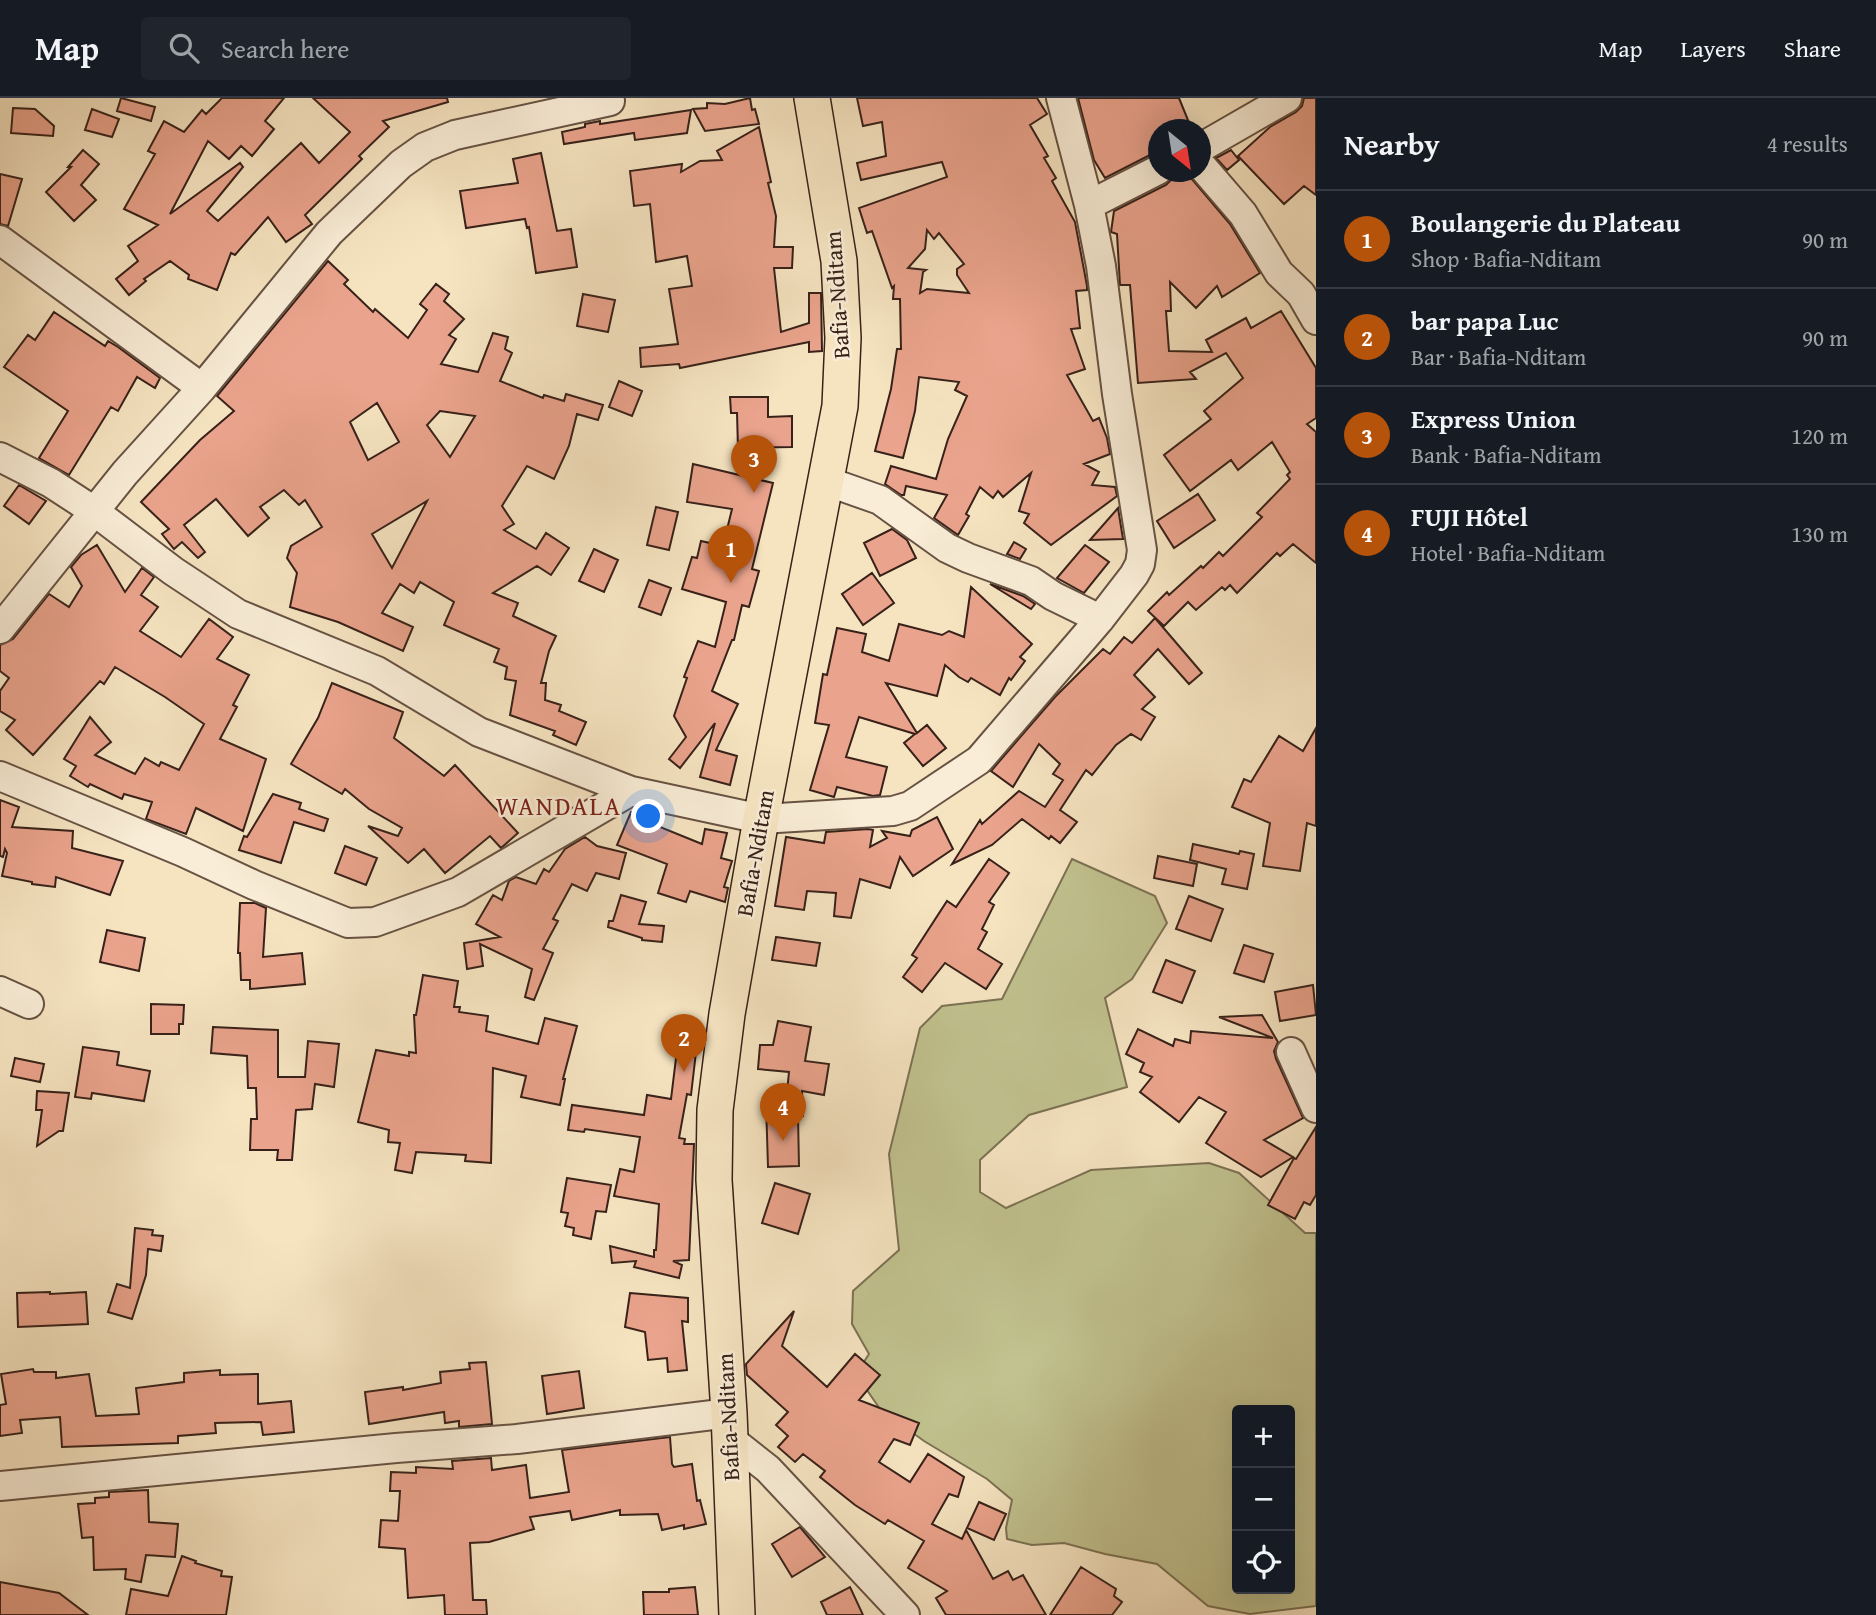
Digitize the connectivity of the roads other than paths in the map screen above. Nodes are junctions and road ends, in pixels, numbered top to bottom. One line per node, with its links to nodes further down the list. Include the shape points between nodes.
1 (812, 98): 13 (main road, Bafia-Nditam, via 839,261 844,338 840,406)
2 (1061, 98): 8 (street)
3 (1287, 98): 5 (street)
4 (616, 99): 11 (street, via 455,135 425,147 329,233)
5 (1211, 142)
6 (1148, 175): 8 (street)
7 (1211, 177): 10 (street, via 1243,214)
8 (1089, 205): 15 (street, via 1142,550 1134,575)
9 (0, 240): 11 (street)
10 (1316, 320)
11 (202, 387): 14 (street)
12 (0, 457): 14 (street)
13 (826, 481): 15 (street, via 880,500 947,548 1031,581); 19 (main road, Bafia-Nditam)
14 (94, 511): 16 (street); 18 (street, via 238,614 377,671 480,732)
15 (1100, 619): 19 (street, via 979,760 911,806 893,811)
16 (0, 629)
17 (0, 776): 18 (street, via 348,923 375,922 458,892)
18 (631, 791): 19 (street)
19 (761, 818): 24 (main road, Bafia-Nditam, via 715,1110 714,1180)
20 (0, 991): 21 (street)
21 (29, 1004)
22 (1291, 1052): 23 (street)
23 (1316, 1108)
24 (729, 1426): 25 (street, via 396,1448); 26 (main road, Bafia-Nditam); 27 (street)
25 (0, 1486)
26 (737, 1615)
27 (905, 1615)

